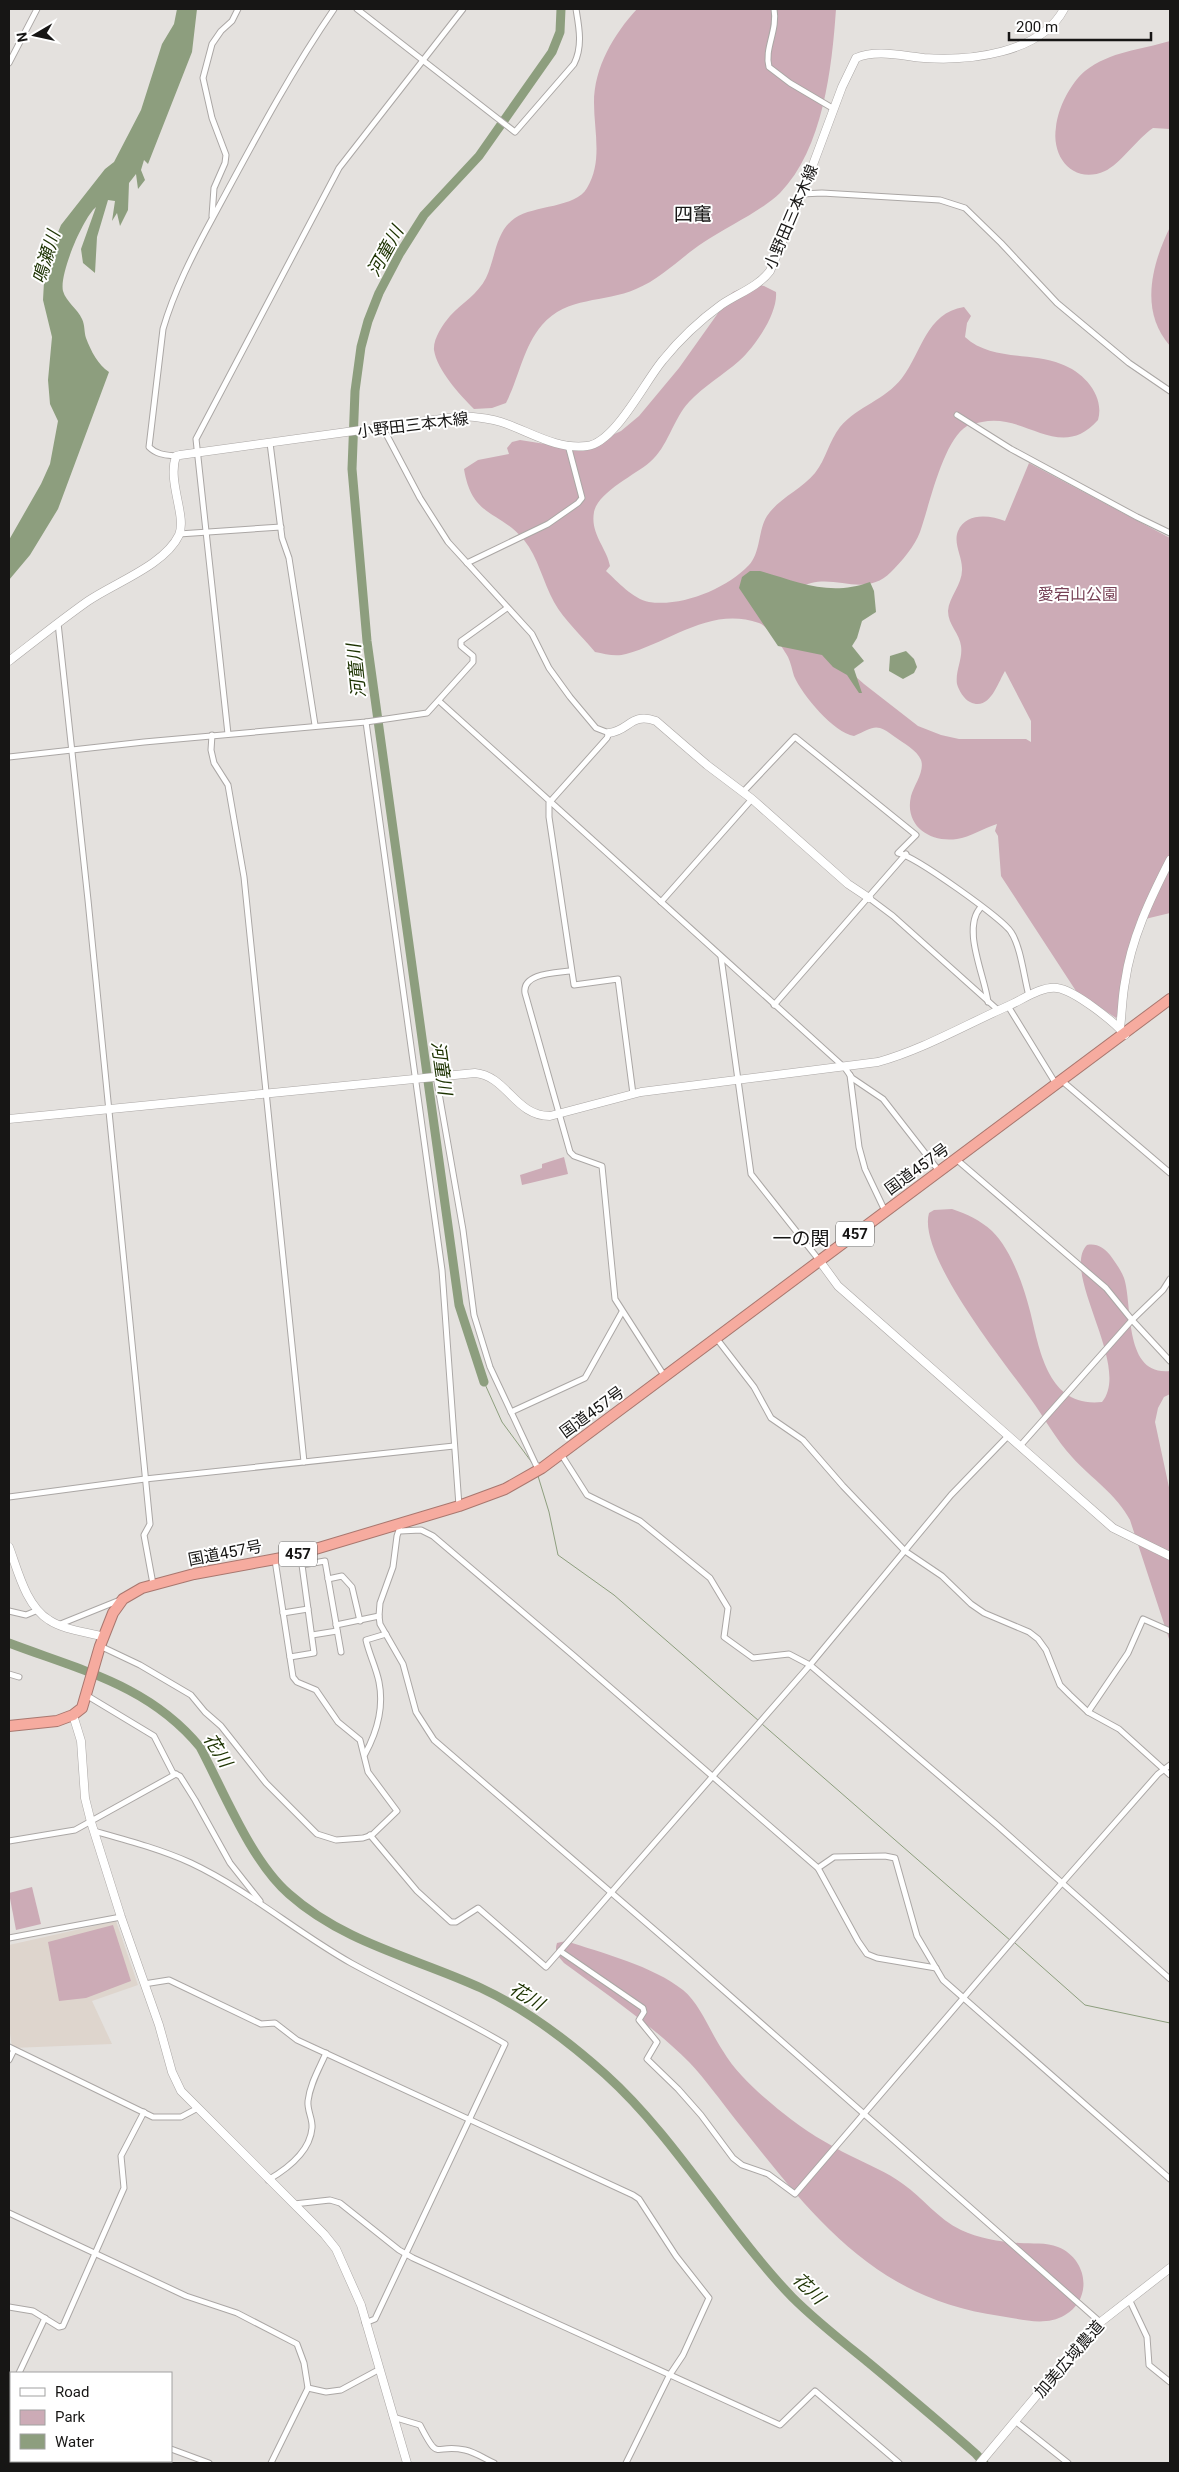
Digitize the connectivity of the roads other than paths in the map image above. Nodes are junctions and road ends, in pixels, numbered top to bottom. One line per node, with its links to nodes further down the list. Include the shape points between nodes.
1 (37, 9): 10 (street)
2 (238, 9): 13 (street, via 212,44 203,78 212,118 226,155 214,188)
3 (334, 9): 13 (street, via 277,99)
4 (357, 9): 9 (street)
5 (463, 9): 9 (street)
6 (576, 9): 9 (street, via 579,54 564,78 515,132)
7 (774, 9): 11 (street, via 776,25 768,57 769,67 790,84)
8 (1064, 9): 11 (street, 小野田三本木線, via 1038,36 979,57 953,60 863,55 852,63)
9 (422, 60): 19 (street, via 339,168 200,431)
10 (9, 63)
11 (834, 109): 12 (street, 小野田三本木線)
12 (802, 194): 14 (street, via 946,201 965,208 1057,303 1129,363); 18 (street, 小野田三本木線, via 766,277 706,316 679,342 608,435 592,445)
13 (212, 219): 20 (street, via 163,329 149,447 162,455)
14 (1170, 391)
15 (956, 415): 23 (street, via 1012,449)
16 (383, 428): 17 (street, 小野田三本木線); 18 (street, 小野田三本木線, via 463,416 499,422 534,437); 25 (street, via 429,513)
17 (270, 443): 19 (street, 小野田三本木線); 21 (street)
18 (568, 445): 25 (street, via 582,498 578,503 541,527)
19 (196, 451): 20 (street, 小野田三本木線); 22 (street)
20 (176, 456): 24 (street, via 172,472)
21 (281, 527): 22 (street); 31 (street, via 289,558)
22 (207, 533): 24 (street); 33 (street)
23 (1170, 533)
24 (179, 534): 27 (street, via 161,556)
25 (467, 563): 26 (street)
26 (507, 608): 29 (street, via 461,641 461,646 473,656 473,662); 32 (street, via 532,634 549,668 570,697 596,728)
27 (58, 623): 28 (street); 35 (street)
28 (9, 661)
29 (439, 701): 30 (street, via 427,713); 39 (street)
30 (367, 722): 31 (street); 56 (street)
31 (315, 725): 33 (street)
32 (609, 733): 37 (street, via 638,718 656,721 707,766); 39 (street)
33 (228, 734): 34 (street)
34 (212, 736): 35 (street); 59 (street, via 214,763 228,785 244,877)
35 (72, 751): 36 (street); 61 (street)
36 (9, 757)
37 (744, 792): 38 (street); 40 (street, via 795,737 916,835 898,853)
38 (752, 798): 42 (street, via 848,884); 43 (street)
39 (549, 803): 43 (street); 46 (street)
40 (906, 854): 42 (street); 44 (street, via 926,865)
41 (1170, 860): 53 (street, via 1148,904 1132,952 1124,982)
42 (869, 898): 49 (street); 50 (street)
43 (661, 902): 45 (street)
44 (981, 907): 47 (street, via 1011,931); 49 (street, via 974,925 974,948)
45 (721, 957): 50 (street); 57 (street)
46 (570, 970): 60 (street, via 574,985 618,979); 62 (street, via 531,979 524,989)
47 (1029, 996): 51 (street); 53 (street, via 1055,987 1064,989 1083,999)
48 (1170, 1000): 53 (highway, 国道457号 / 457)
49 (988, 1002): 52 (street)
50 (774, 1005): 54 (street)
51 (1008, 1006): 52 (street); 58 (street)
52 (998, 1010): 54 (street, via 890,1059)
53 (1123, 1031): 58 (highway, 国道457号 / 457)
54 (847, 1071): 57 (street); 65 (street, via 883,1099); 67 (street, via 864,1169)
55 (434, 1076): 56 (street); 62 (street, via 475,1073 488,1076 525,1109 543,1116); 75 (street, via 463,1230 474,1315 490,1367)
56 (415, 1079): 59 (street); 77 (street, via 442,1270)
57 (738, 1080): 60 (street); 68 (street, via 751,1174)
58 (1058, 1082): 64 (highway, 国道457号 / 457); 66 (street)
59 (266, 1093): 61 (street); 80 (street)
60 (633, 1094): 62 (street)
61 (107, 1109): 63 (street); 82 (street)
62 (559, 1114): 70 (street, via 572,1155 602,1166 615,1299)
63 (9, 1119)
64 (956, 1159): 65 (highway, 国道457号 / 457); 71 (street, via 1106,1288)
65 (939, 1171): 67 (highway, 国道457号 / 457)
66 (1170, 1173)
67 (885, 1211): 68 (highway, 国道457号 / 457)
68 (819, 1260): 72 (highway, 国道457号 / 457); 76 (street, via 838,1286)
69 (1170, 1279): 71 (street)
70 (622, 1312): 74 (street); 75 (street, via 585,1378)
71 (1132, 1320): 73 (street); 78 (street)
72 (717, 1340): 74 (highway, 国道457号 / 457); 88 (street, via 754,1387 771,1418 803,1440)
73 (1170, 1361)
74 (665, 1377): 79 (highway, 国道457号 / 457)
75 (512, 1412): 81 (street, via 536,1465)
76 (1008, 1436): 78 (street); 88 (street, via 951,1495)
77 (454, 1446): 80 (street); 84 (street)
78 (1020, 1446): 89 (street, via 1113,1528)
79 (561, 1453): 81 (highway, 国道457号 / 457); 109 (street, via 587,1495 640,1521 710,1578 728,1608 724,1637 736,1648 753,1658 789,1654)
80 (304, 1462): 82 (street)
81 (541, 1469): 84 (highway, 国道457号 / 457, via 520,1482)
82 (145, 1479): 83 (street); 93 (street, via 150,1524 144,1535)
83 (9, 1497)
84 (459, 1506): 85 (highway, 国道457号 / 457)
85 (400, 1527): 87 (highway, 国道457号 / 457); 99 (street); 121 (street, via 421,1530 433,1536)
86 (9, 1547): 96 (street, via 26,1592)
87 (312, 1550): 90 (highway, 国道457号 / 457); 91 (street)
88 (905, 1551): 109 (street); 113 (street, via 942,1576 984,1613 1038,1639 1060,1684)
89 (1170, 1556)
90 (275, 1560): 93 (highway, 国道457号 / 457); 98 (street)
91 (314, 1563): 92 (street, via 325,1561); 95 (street, via 302,1565)
92 (328, 1579): 100 (street, via 342,1576 352,1587); 102 (street)
93 (153, 1584): 94 (highway, 国道457号 / 457)
94 (123, 1599): 101 (street); 106 (highway, via 113,1613)
95 (308, 1609): 98 (street); 105 (street)
96 (38, 1610): 97 (street, via 26,1615); 101 (street)
97 (9, 1611)
98 (283, 1613): 108 (street)
99 (379, 1616): 100 (street); 104 (street)
100 (360, 1621): 102 (street)
101 (58, 1625): 106 (street)
102 (337, 1628): 105 (street); 107 (street)
103 (1170, 1631): 113 (street, via 1143,1619 1128,1653)
104 (386, 1634): 116 (street, via 366,1640 380,1693 378,1722); 128 (street, via 400,1656 416,1712 434,1740)
105 (312, 1635): 108 (street, via 314,1653)
106 (102, 1641): 112 (highway); 124 (street, via 191,1695 221,1726 266,1783 317,1834 336,1840)
107 (340, 1652)
108 (290, 1657): 116 (street, via 294,1680 316,1690 338,1722 360,1740)
109 (810, 1665): 121 (street); 127 (street)
110 (9, 1674): 111 (street)
111 (19, 1677)
112 (86, 1695): 114 (highway, via 82,1708); 119 (street, via 149,1730 173,1773)
113 (1088, 1712): 118 (street, via 1112,1724)
114 (73, 1715): 115 (highway, via 39,1724); 122 (street, via 81,1741 85,1798)
115 (9, 1726)
116 (365, 1754): 124 (street, via 368,1772 397,1811)
117 (1170, 1765): 118 (street)
118 (1164, 1769): 120 (street); 127 (street)
119 (176, 1773): 122 (street); 129 (street, via 195,1800 230,1864)
120 (1170, 1775)
121 (712, 1776): 126 (street); 128 (street)
122 (91, 1822): 123 (street); 125 (street, via 68,1833)
123 (94, 1831): 129 (street, via 191,1863); 130 (street)
124 (370, 1836): 132 (street, via 417,1890 451,1922 478,1908 546,1966)
125 (9, 1841)
126 (818, 1868): 133 (street, via 867,1954); 133 (street, via 834,1857 895,1858 917,1936)
127 (1062, 1883): 134 (street); 136 (street)
128 (611, 1892): 132 (street); 143 (street)
129 (262, 1904): 144 (street, via 344,1959 456,2015 505,2044)
130 (121, 1917): 131 (street); 135 (street)
131 (9, 1938)
132 (560, 1951): 143 (street, via 643,2008 638,2020 657,2042 647,2059 701,2115 733,2158 768,2174 795,2194)
133 (936, 1968): 136 (street, via 942,1980)
134 (1170, 1978)
135 (144, 1984): 139 (street, via 171,1981 261,2024 275,2023 297,2040); 141 (street, via 172,2072 181,2091)
136 (964, 1998): 143 (street); 146 (street)
137 (9, 2047): 138 (street)
138 (14, 2050): 140 (street); 142 (street)
139 (326, 2054): 144 (street); 145 (street, via 309,2094 312,2130 308,2140 294,2164)
140 (9, 2060)
141 (198, 2108): 142 (street, via 177,2117 156,2118); 145 (street)
142 (144, 2112): 149 (street, via 121,2156 124,2188)
143 (864, 2114): 155 (street)
144 (468, 2120): 150 (street); 159 (street, via 639,2199 676,2256 709,2298)
145 (268, 2180): 147 (street)
146 (1170, 2180)
147 (292, 2204): 150 (street, via 330,2200 340,2203); 156 (street, via 336,2249 357,2296)
148 (9, 2213): 149 (street)
149 (94, 2253): 154 (street, via 64,2326 59,2327); 161 (street, via 294,2341 300,2351)
150 (405, 2254): 156 (street, via 374,2319); 159 (street)
151 (1170, 2268): 152 (street, 加美広域農道)
152 (1129, 2299): 155 (street, 加美広域農道); 160 (street, via 1147,2337 1149,2365)
153 (9, 2307): 154 (street, via 33,2311)
154 (45, 2318): 158 (street)
155 (1100, 2322): 163 (street, 加美広域農道)
156 (365, 2324): 157 (street)
157 (380, 2369): 161 (street, via 341,2390 326,2392); 162 (street)
158 (19, 2372)
159 (670, 2376): 169 (street); 170 (street, via 780,2425 815,2391)
160 (1170, 2382)
161 (308, 2388): 166 (street)
162 (394, 2417): 167 (street); 168 (street, via 420,2425 434,2449 467,2450)
163 (1016, 2421): 171 (street, 加美広域農道); 172 (street)
164 (172, 2449): 165 (street)
165 (209, 2463)
166 (271, 2463)
167 (407, 2463)
168 (494, 2463)
169 (626, 2463)
170 (899, 2463)
171 (980, 2463)
172 (1068, 2463)

